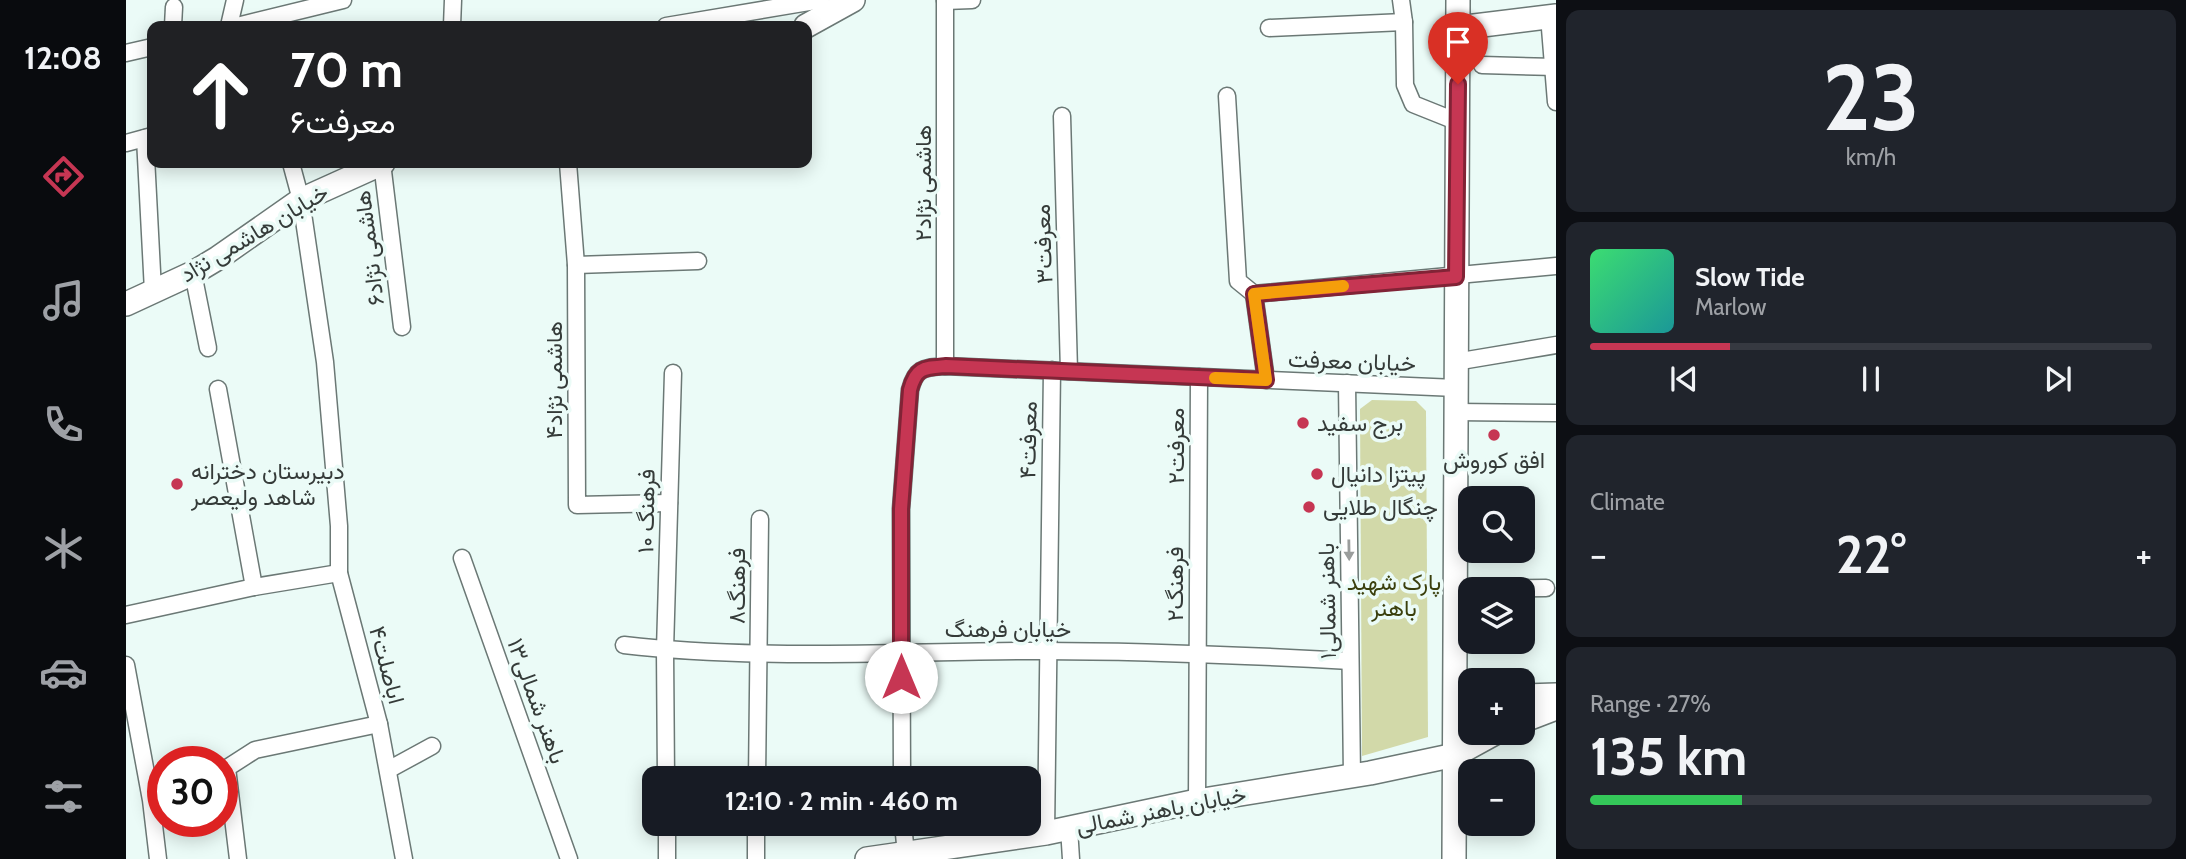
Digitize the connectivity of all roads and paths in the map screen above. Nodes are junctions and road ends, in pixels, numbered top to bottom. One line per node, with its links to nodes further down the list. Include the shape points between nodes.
1 (235, 0): 14 (street)
2 (343, 0): 10 (street)
3 (453, 0): 16 (street)
4 (821, 0): 17 (street)
5 (853, 0): 19 (street)
6 (945, 0): 7 (street); 50 (street, هاشمی نژاد۲)
7 (972, 0)
8 (1401, 0): 18 (street)
9 (1458, 0): 21 (street)
10 (309, 4): 15 (street)
11 (174, 6): 13 (street)
12 (1553, 16): 21 (street); 25 (street)
13 (173, 21)
14 (230, 21)
15 (253, 21)
16 (452, 21)
17 (696, 21)
18 (1405, 22): 20 (street); 29 (street, via 1405,85 1412,104)
19 (812, 23)
20 (1269, 27)
21 (1458, 28): 29 (street)
22 (147, 48): 23 (street)
23 (126, 53)
24 (1482, 65): 25 (street)
25 (1554, 67): 27 (street)
26 (1227, 96): 44 (street, via 1238,281)
27 (1556, 102)
28 (1062, 116): 52 (street, معرفت۳)
29 (1458, 122): 42 (street)
30 (147, 138): 31 (street)
31 (126, 143)
32 (150, 168): 43 (street)
33 (292, 168): 37 (street, اباصلت۴)
34 (372, 168): 37 (street, خیابان هاشمی نژاد)
35 (384, 168): 46 (street, هاشمی نژاد۶)
36 (568, 168): 39 (street, هاشمی نژاد۴)
37 (302, 200): 41 (street, خیابان هاشمی نژاد); 65 (street, اباصلت۴, via 325,362)
38 (698, 261): 39 (street)
39 (576, 265): 61 (street, هاشمی نژاد۴, via 577,505)
40 (1556, 266): 42 (street)
41 (193, 273): 43 (street, خیابان هاشمی نژاد); 48 (street)
42 (1456, 277): 44 (street); 49 (street)
43 (153, 291): 45 (street, خیابان هاشمی نژاد)
44 (1254, 294): 55 (street)
45 (126, 304)
46 (402, 327)
47 (1556, 345): 49 (street)
48 (208, 348)
49 (1455, 362): 57 (street)
50 (946, 366): 51 (street, خیابان معرفت); 73 (street, خیابان معرفت, via 923,368 913,376 910,390 901,509)
51 (1052, 370): 52 (street, خیابان معرفت); 72 (street, معرفت۴)
52 (1069, 371): 54 (street, خیابان معرفت)
53 (673, 373): 61 (street, فرهنگ ۱۰)
54 (1199, 377): 55 (street, خیابان معرفت); 62 (street, معرفت۲)
55 (1266, 380): 56 (street, خیابان معرفت)
56 (1347, 383): 57 (street, خیابان معرفت); 76 (street, باهنر شمالی۱, one-way to 76)
57 (1456, 388): 59 (street)
58 (218, 389): 66 (street)
59 (1455, 412): 60 (street); 68 (street)
60 (1556, 413)
61 (669, 503): 71 (street, فرهنگ ۱۰)
62 (1198, 515): 74 (street, فرهنگ۲)
63 (760, 519): 75 (street, فرهنگ۸)
64 (462, 558): 104 (street, باهنر شمالی۱۳)
65 (339, 573): 66 (street); 84 (street, اباصلت۴)
66 (254, 587): 69 (street)
67 (1546, 588): 68 (street)
68 (1455, 589): 78 (street)
69 (126, 615)
70 (624, 645): 71 (street, خیابان فرهنگ)
71 (666, 650): 75 (street, خیابان فرهنگ); 89 (street, فرهنگ ۱۰)
72 (1049, 650): 73 (street, خیابان فرهنگ); 74 (street, خیابان فرهنگ); 95 (street, معرفت۴)
73 (901, 652): 75 (street, خیابان فرهنگ); 91 (street)
74 (1198, 653): 76 (street, خیابان فرهنگ); 94 (street, فرهنگ۲)
75 (760, 654): 90 (street, فرهنگ۸)
76 (1350, 661): 93 (street, باهنر شمالی۱)
77 (126, 664): 85 (street)
78 (1461, 668)
79 (1556, 695): 80 (street)
80 (1535, 696)
81 (1556, 708): 82 (street)
82 (1535, 716)
83 (1458, 722): 88 (street)
84 (379, 724): 92 (street, اباصلت۴); 102 (street, via 255,750 227,768)
85 (133, 741): 101 (street, via 151,800)
86 (1473, 745): 88 (street, خیابان باهنر شمالی)
87 (432, 746): 92 (street)
88 (1455, 755): 93 (street, خیابان باهنر شمالی); 109 (street)
89 (666, 766)
90 (757, 766)
91 (902, 766)
92 (388, 770): 103 (street, اباصلت۴)
93 (1352, 776): 94 (street, خیابان باهنر شمالی)
94 (1197, 801): 95 (street, خیابان باهنر شمالی)
95 (1058, 830): 100 (street, خیابان باهنر شمالی); 108 (street, معرفت۴)
96 (667, 836): 105 (street)
97 (756, 836): 106 (street)
98 (904, 836): 99 (street)
99 (906, 853): 100 (street, خیابان باهنر شمالی); 107 (street, خیابان باهنر شمالی)
100 (936, 855)
101 (158, 859)
102 (238, 859)
103 (404, 859)
104 (569, 859)
105 (667, 859)
106 (756, 859)
107 (867, 859)
108 (1071, 859)
109 (1454, 859)

